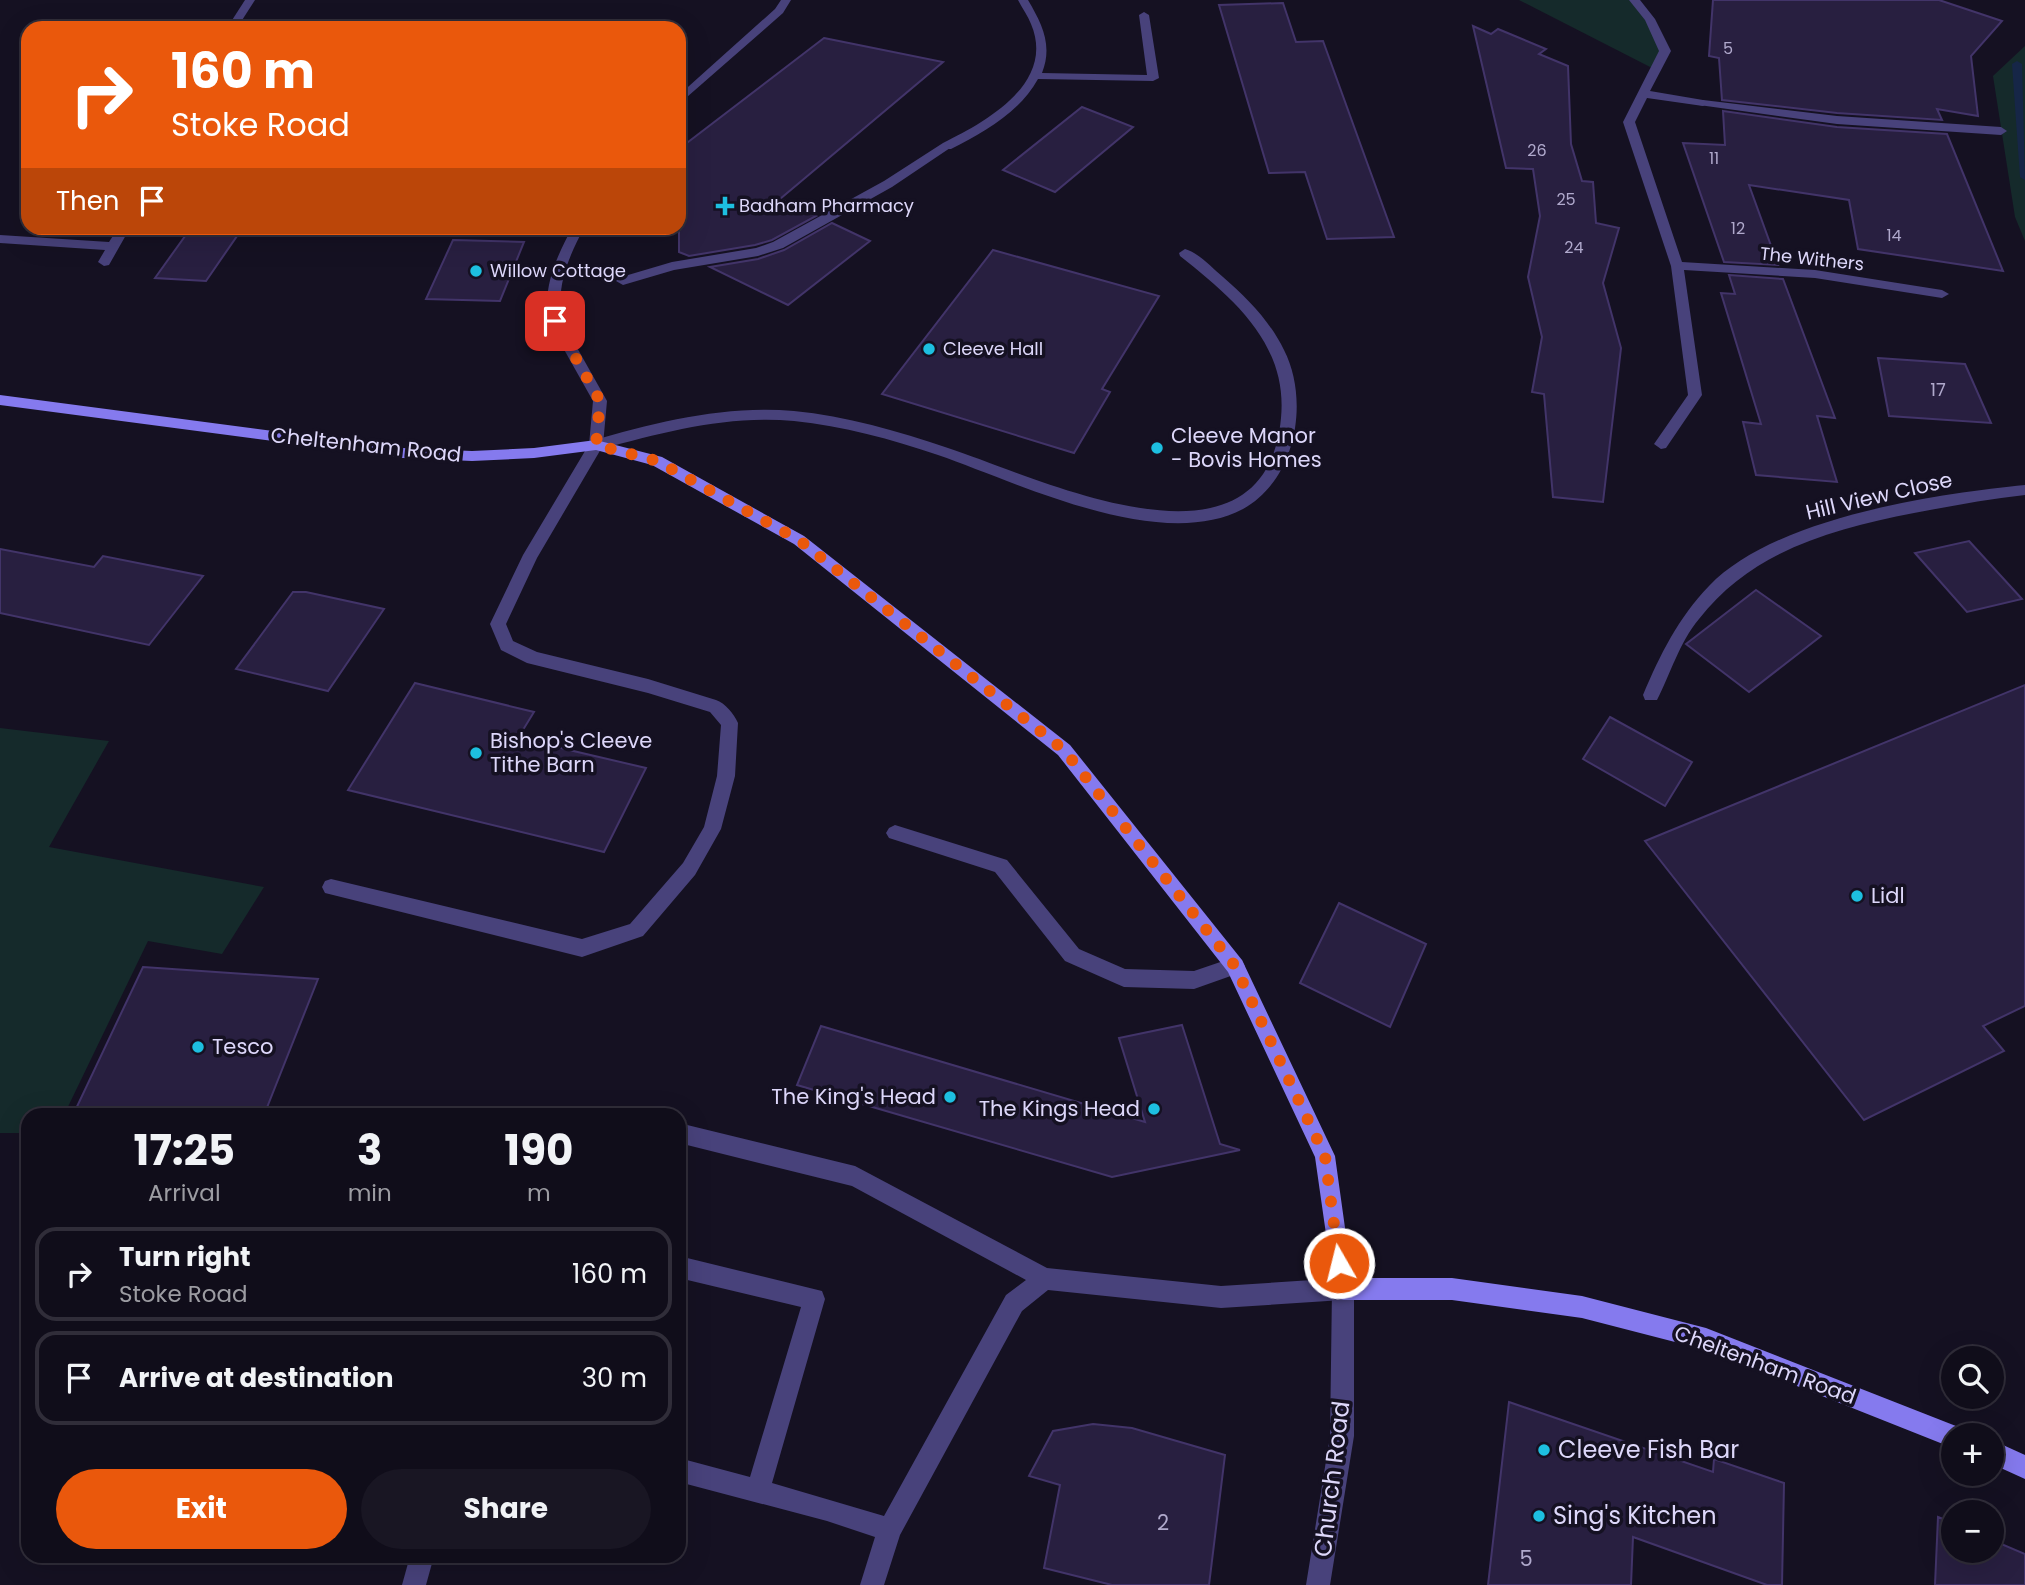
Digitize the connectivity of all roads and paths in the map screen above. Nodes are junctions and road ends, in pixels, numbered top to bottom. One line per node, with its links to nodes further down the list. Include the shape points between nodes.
1 (250, 0): 6 (street)
2 (786, 0): 9 (street)
3 (1023, 0): 7 (street, via 1039,26 1042,43)
4 (1634, 0): 8 (street, via 1650,19 1665,51)
5 (1144, 15): 7 (street, via 1153,78)
6 (236, 21)
7 (1035, 76): 18 (street, via 994,121 778,244)
8 (1645, 94): 10 (street, via 1837,120); 17 (street, via 1629,122)
9 (686, 96)
10 (2001, 131)
11 (119, 235): 14 (street)
12 (575, 235): 22 (street, via 555,277 552,308 600,401)
13 (0, 239): 14 (street)
14 (112, 246): 16 (street)
15 (1185, 253): 22 (street, via 1256,317 1284,368 1289,408 1282,455 1271,478 1254,497 1233,507 1178,517 1138,515 870,431 795,417 719,417)
16 (104, 262)
17 (1677, 266): 19 (street, The Withers, via 1815,274); 21 (street, via 1695,395)
18 (623, 281)
19 (1942, 294)
20 (0, 400): 22 (street, Cheltenham Road, via 403,453 472,456)
21 (1661, 444)
22 (596, 445): 26 (street, via 512,588 498,624 507,645 533,658 716,707 730,723 726,776 712,829 689,869 636,930 582,948); 27 (street, Cheltenham Road, via 657,461 799,540 1064,750)
23 (2025, 490): 24 (street, Hill View Close, via 1981,494 1849,521 1772,549 1710,593 1685,623 1664,656)
24 (1651, 695)
25 (895, 833): 27 (street, via 1001,866 1072,955 1124,978 1194,980)
26 (331, 887)
27 (1235, 966): 31 (street, Cheltenham Road, via 1325,1156)
28 (686, 1135): 30 (street, via 855,1176)
29 (686, 1269): 36 (street, via 814,1299)
30 (1045, 1279): 31 (street, via 1222,1297); 37 (street, via 1014,1303)
31 (1343, 1289): 32 (street, Cheltenham Road, via 1452,1289 1582,1307 1706,1339); 41 (street, Church Road, via 1342,1436)
32 (1941, 1431)
33 (2004, 1457): 34 (street)
34 (2025, 1467)
35 (686, 1472): 36 (street)
36 (758, 1491): 37 (street)
37 (889, 1530): 40 (street)
38 (420, 1563): 39 (street)
39 (414, 1585)
40 (872, 1585)
41 (1318, 1585)

